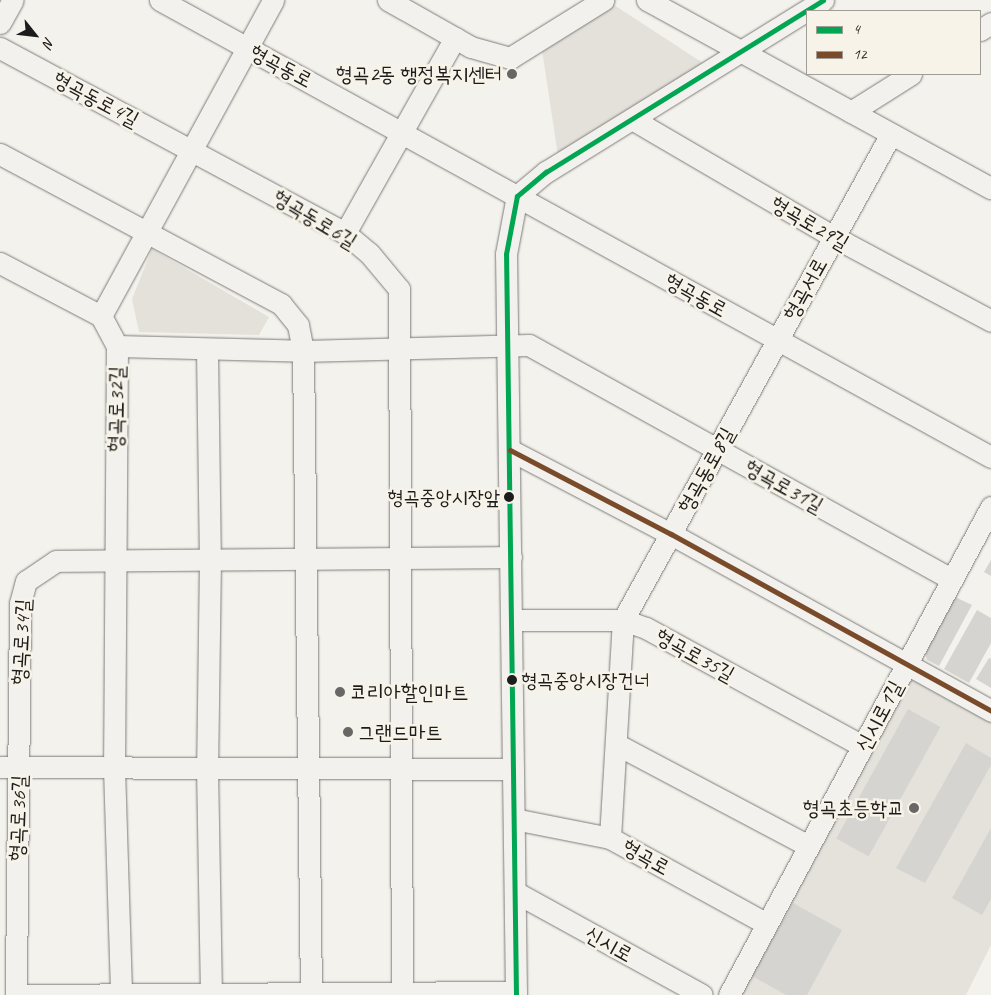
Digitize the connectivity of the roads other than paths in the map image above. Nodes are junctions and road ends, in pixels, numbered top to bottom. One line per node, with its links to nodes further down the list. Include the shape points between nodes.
1 (13, 0): 10 (street)
2 (160, 0): 13 (street, 형곡동로)
3 (273, 0): 13 (street)
4 (388, 0): 11 (street)
5 (603, 0): 11 (street, via 510,58 471,47)
6 (647, 0): 14 (street)
7 (823, 0): 9 (street)
8 (806, 10): 14 (street)
9 (807, 10)
10 (0, 23)
11 (455, 38): 18 (street)
12 (0, 48): 20 (street, 형곡동로4길)
13 (247, 48): 18 (street, 형곡동로); 20 (street)
14 (740, 51): 16 (street); 17 (street)
15 (910, 75): 16 (street)
16 (851, 112): 19 (street)
17 (632, 120): 23 (street, via 546,172); 26 (street, 형곡로29길)
18 (402, 132): 23 (street, 형곡동로); 24 (street)
19 (891, 134): 22 (street); 26 (street, 형곡서로)
20 (191, 150): 24 (street, 형곡동로6길); 25 (street)
21 (0, 154): 25 (street)
22 (991, 188)
23 (517, 196): 30 (street, 형곡동로); 31 (street, via 506,254)
24 (345, 233): 35 (street, 형곡동로6길, via 369,253 399,289)
25 (146, 234): 28 (street); 34 (street, via 281,304 298,325)
26 (834, 237): 29 (street, 형곡로29길); 30 (street, 형곡서로)
27 (0, 263): 28 (street)
28 (101, 316): 32 (street)
29 (991, 321)
30 (778, 340): 37 (street, 형곡동로8길); 38 (street, 형곡동로)
31 (508, 343): 35 (street, 형곡로32길); 36 (street); 37 (street, 형곡로31길, via 529,345)
32 (117, 346): 33 (street, 형곡로32길); 45 (street, 형곡로32길)
33 (207, 350): 34 (street, 형곡로32길); 44 (street)
34 (303, 350): 35 (street, 형곡로32길); 43 (street)
35 (400, 350): 42 (street)
36 (510, 450): 40 (street); 41 (street)
37 (717, 450): 40 (street, 형곡동로8길); 46 (street, 형곡로31길)
38 (991, 457)
39 (991, 507): 46 (street, 신시로1길)
40 (671, 534): 48 (street, 형곡동로8길); 49 (street)
41 (511, 557): 42 (street, 형곡로34길); 47 (street)
42 (402, 558): 43 (street, 형곡로34길); 57 (street)
43 (304, 559): 44 (street, 형곡로34길); 54 (street)
44 (210, 560): 45 (street, 형곡로34길); 55 (street)
45 (113, 562): 53 (street, 형곡로34길, via 56,561 26,581 20,603); 56 (street)
46 (952, 579): 49 (street, 신시로1길)
47 (512, 620): 48 (street, 형곡로35길); 58 (street)
48 (623, 620): 51 (street, 형곡동로8길); 52 (street, 형곡로35길, via 646,628)
49 (906, 665): 50 (street); 52 (street, 신시로1길)
50 (991, 711)
51 (616, 744): 60 (street, 형곡동로8길); 61 (street)
52 (862, 746): 61 (street, 신시로1길)
53 (9, 766): 56 (street, 형곡로36길); 68 (street, 형곡로36길)
54 (309, 766): 55 (street, 형곡로36길); 57 (street, 형곡로36길); 66 (street)
55 (207, 767): 56 (street, 형곡로36길); 69 (street)
56 (114, 768): 65 (street)
57 (400, 768): 58 (street, 형곡로36길); 64 (street)
58 (513, 769): 59 (street)
59 (514, 819): 60 (street, 형곡로); 62 (street)
60 (610, 838): 63 (street, 형곡로)
61 (809, 846): 63 (street, 신시로1길)
62 (515, 892): 67 (street); 70 (street, 신시로)
63 (767, 924): 71 (street, 신시로1길)
64 (402, 993): 66 (street); 67 (street)
65 (121, 994): 68 (street); 69 (street)
66 (311, 994): 69 (street)
67 (516, 994)
68 (16, 995)
69 (211, 995)
70 (702, 995)
71 (729, 995)

